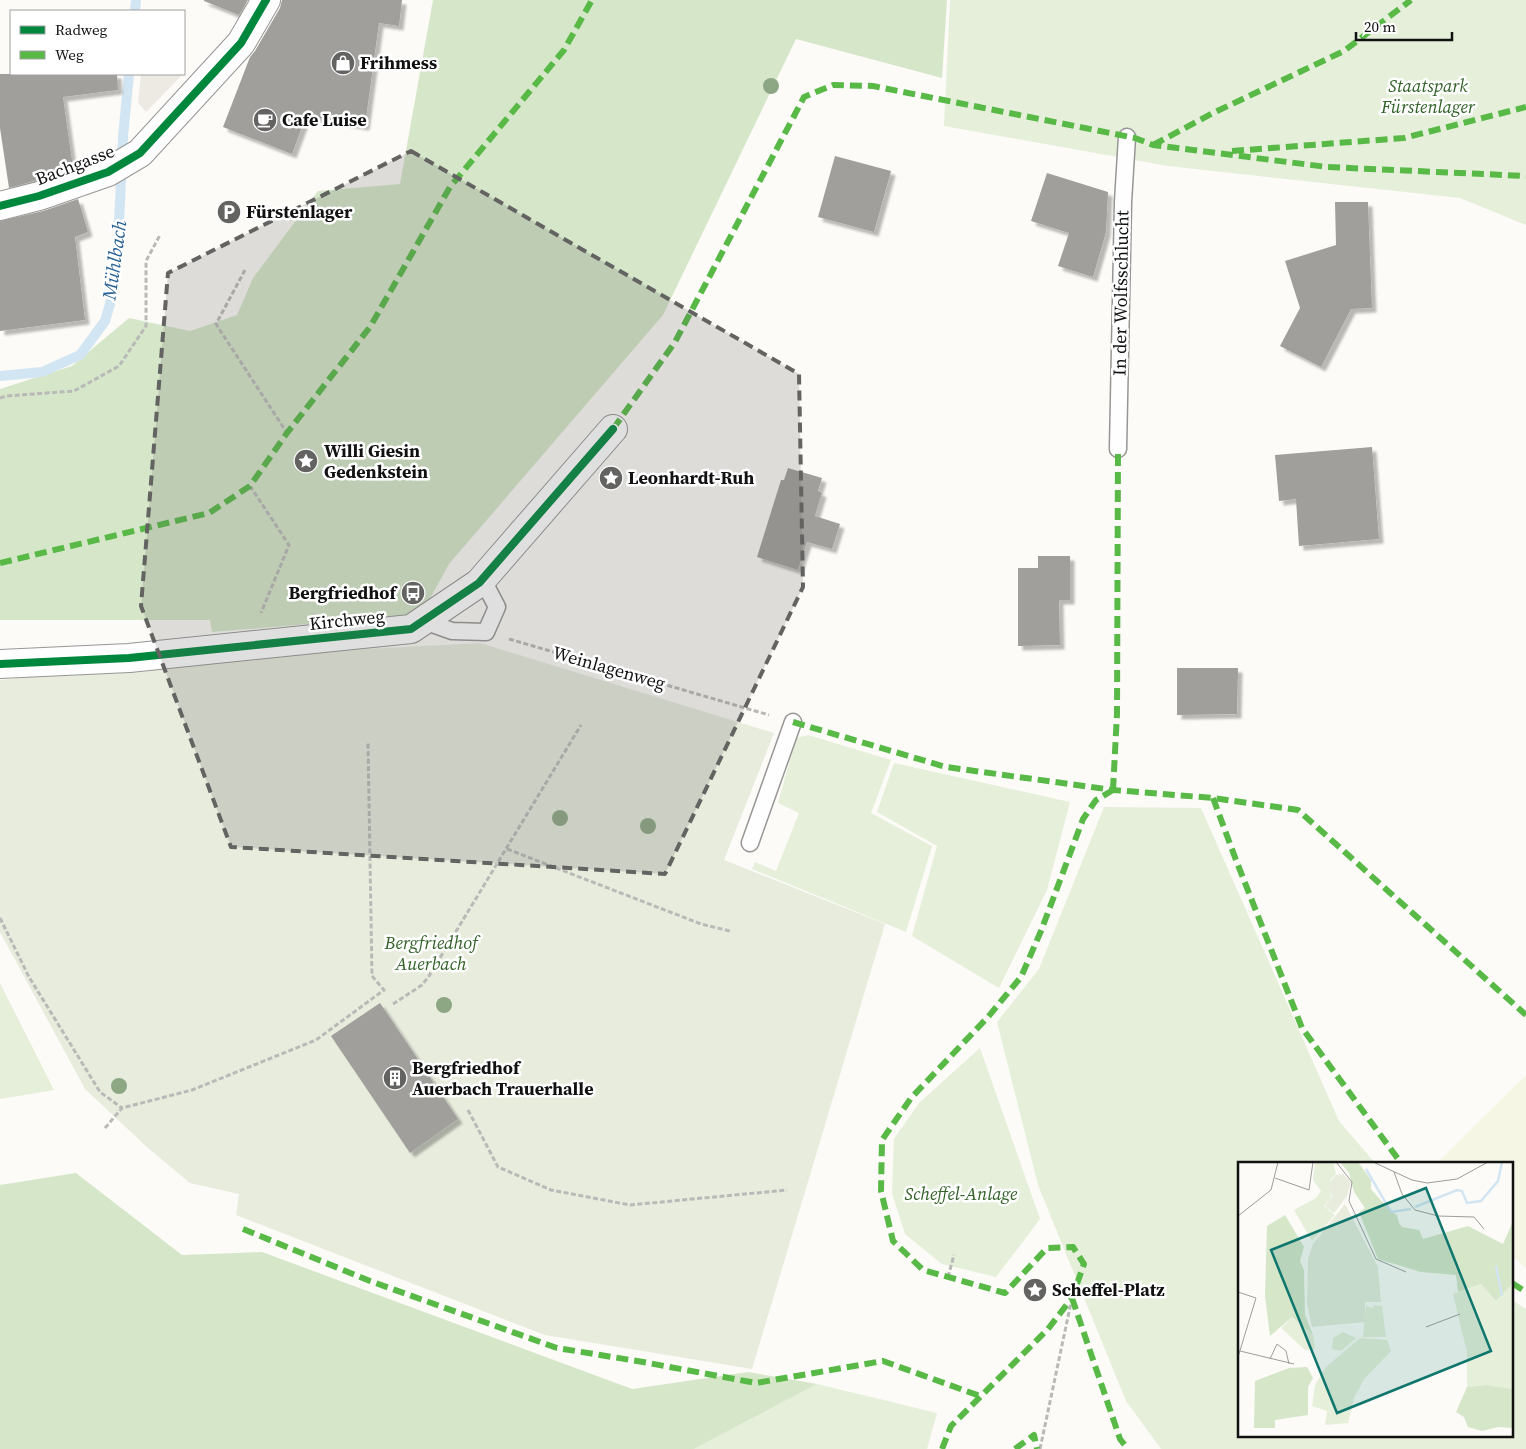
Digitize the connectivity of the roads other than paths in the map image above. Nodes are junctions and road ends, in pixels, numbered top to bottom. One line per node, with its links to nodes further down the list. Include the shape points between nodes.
1 (266, 0): 3 (street, Bachgasse, via 241,43 134,158 108,172)
2 (1127, 137): 5 (lane, In der Wolfsschlucht)
3 (0, 206)
4 (613, 429): 6 (street, Kirchweg)
5 (1118, 449)
6 (480, 583): 7 (street, Kirchweg); 7 (lane, via 486,586 497,607 486,632 452,631)
7 (424, 621): 8 (street, Kirchweg, via 411,629 129,658)
8 (0, 664)
9 (793, 722): 10 (lane)
10 (750, 843)

